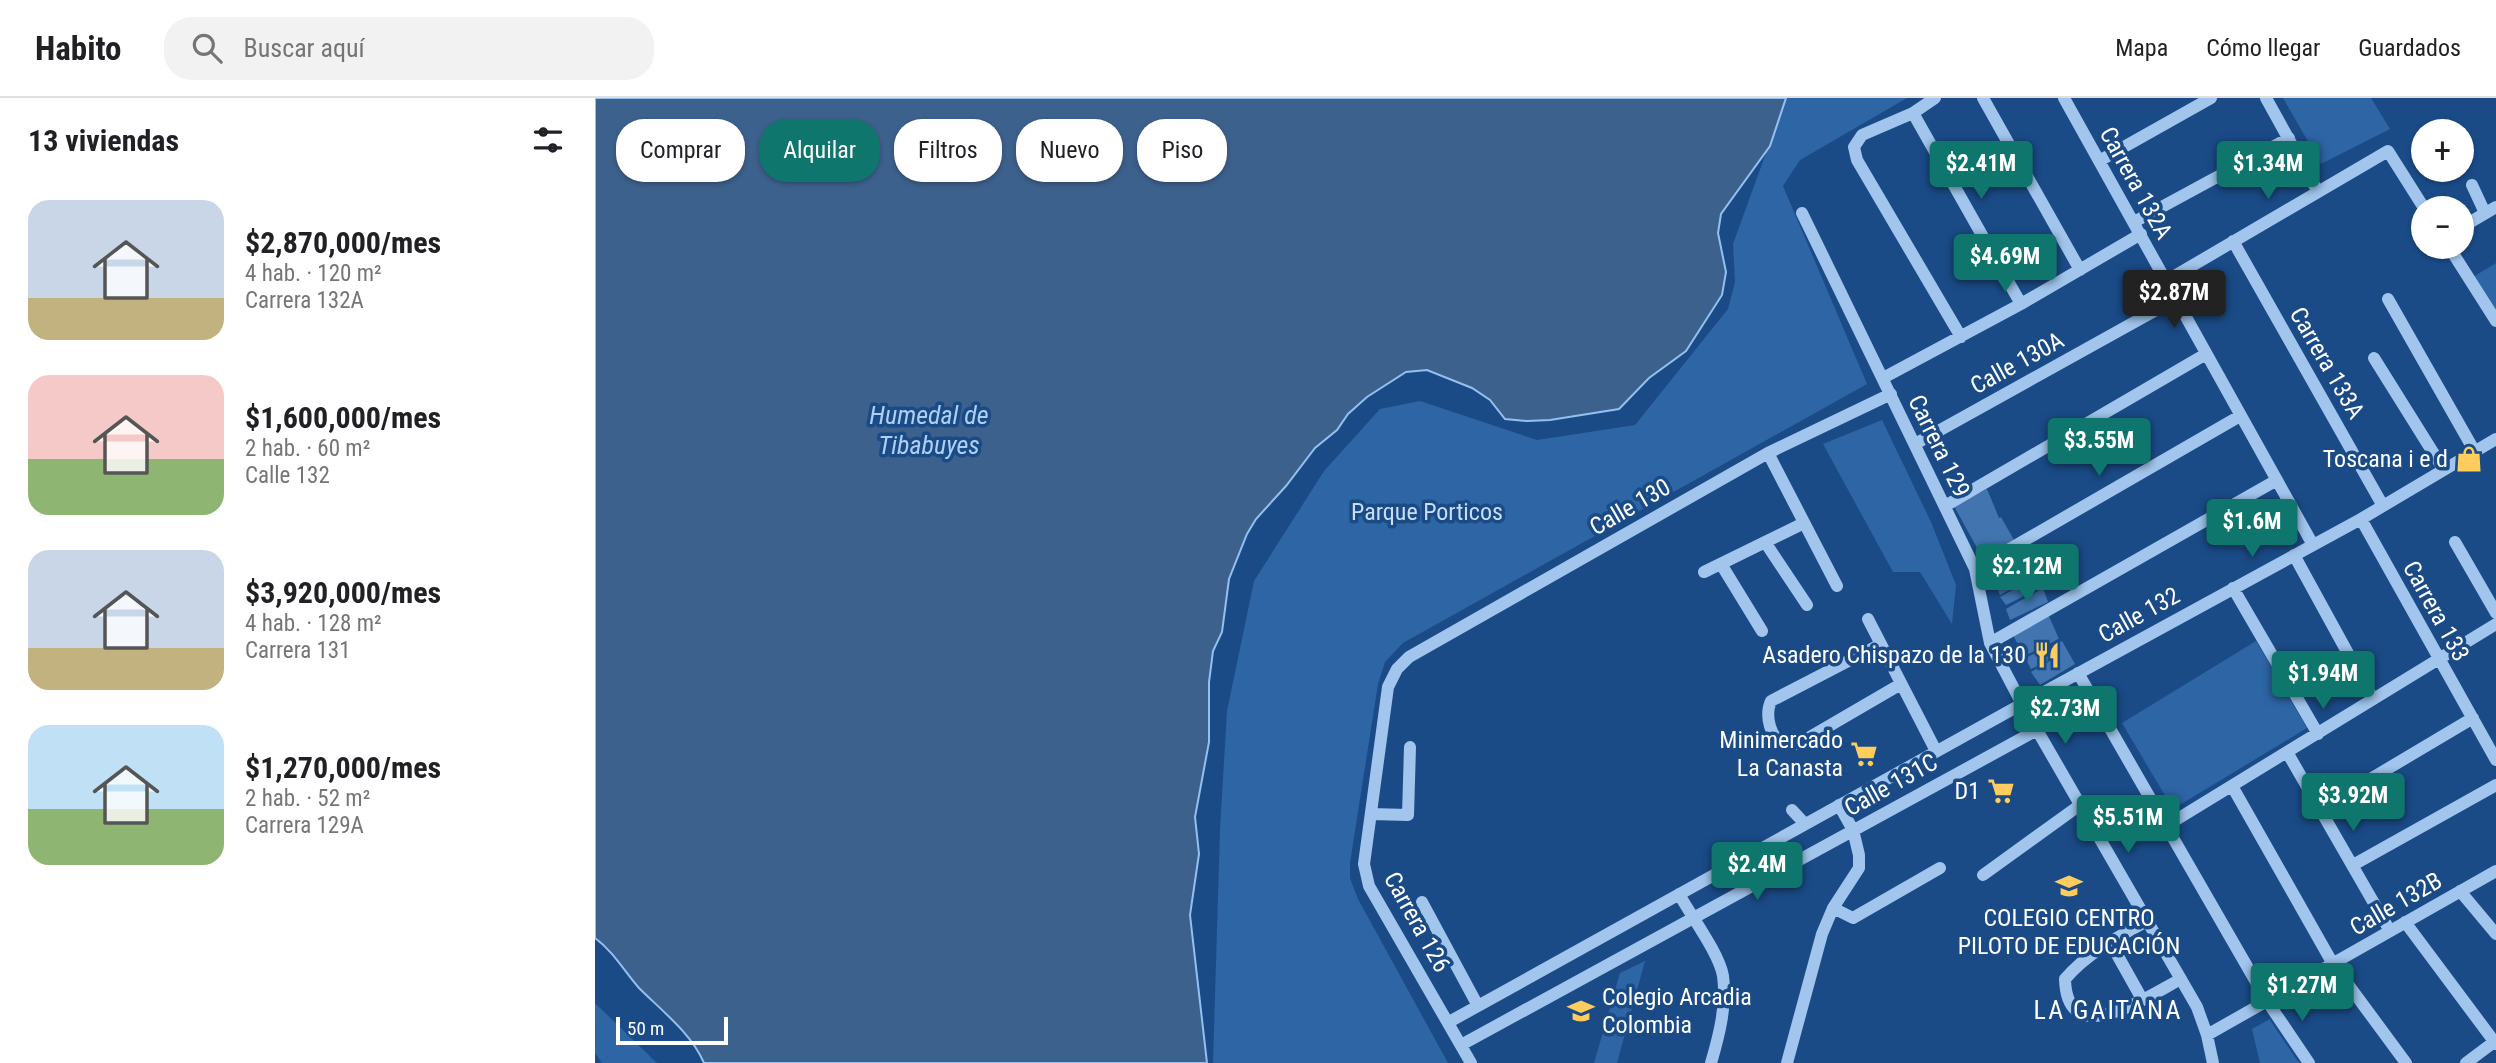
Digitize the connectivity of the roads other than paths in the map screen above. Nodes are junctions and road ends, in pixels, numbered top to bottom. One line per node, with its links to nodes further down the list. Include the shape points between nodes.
1 (1935, 98): 6 (street)
2 (1983, 98): 19 (street)
3 (2211, 98): 8 (street)
4 (2266, 98): 7 (street)
5 (2067, 99): 8 (street, Carrera 132A)
6 (1913, 113): 23 (street); 25 (street, via 1874,128 1854,146 1857,160)
7 (2289, 138): 10 (street); 15 (street)
8 (2099, 160): 15 (street, Carrera 132A)
9 (2472, 185): 12 (street)
10 (2318, 191): 11 (street, via 2388,150); 17 (street)
11 (2417, 196)
12 (2491, 210): 14 (street)
13 (1802, 213): 28 (street, Carrera 129)
14 (2474, 220)
15 (2134, 222): 16 (street, Carrera 132A)
16 (2141, 234): 19 (street); 20 (street, Carrera 132A)
17 (2233, 241): 20 (street); 38 (street, Carrera 133A)
18 (2457, 259): 24 (street)
19 (2080, 270): 23 (street)
20 (2166, 281): 21 (street, Carrera 132A)
21 (2176, 299): 26 (street, Carrera 132A); 32 (street, Calle 130A)
22 (2388, 299): 33 (street)
23 (2021, 304): 25 (street)
24 (2496, 321)
25 (1961, 337): 28 (street)
26 (2206, 354): 30 (street, Carrera 132A); 37 (street)
27 (2374, 358): 35 (street)
28 (1884, 378): 29 (street, Carrera 129)
29 (1891, 394): 32 (street, Carrera 129); 34 (street, Calle 130)
30 (2240, 416): 36 (street, Carrera 132A); 46 (street)
31 (2496, 439): 33 (street, Calle 132)
32 (1915, 444): 37 (street, Carrera 129)
33 (2475, 452): 35 (street, Calle 132)
34 (1768, 453): 40 (street); 58 (street, Calle 130, via 1409,657)
35 (2444, 470): 38 (street, Calle 132)
36 (2277, 480): 43 (street, Carrera 132A); 55 (street)
37 (1945, 506): 46 (street, Carrera 129)
38 (2383, 506): 39 (street, Calle 132)
39 (2361, 519): 43 (street, Calle 132); 57 (street, Carrera 133)
40 (1804, 523): 41 (street); 48 (street)
41 (1765, 542): 45 (street); 50 (street)
42 (2455, 542): 51 (street)
43 (2313, 545): 44 (street, Calle 132)
44 (2294, 555): 49 (street, Calle 132); 61 (street)
45 (1721, 564): 47 (street); 54 (street)
46 (1975, 569): 55 (street, Carrera 129)
47 (1704, 572)
48 (1837, 586)
49 (2233, 588): 59 (street, Calle 132); 65 (street)
50 (1807, 605)
51 (2496, 613)
52 (1868, 619): 56 (street)
53 (2496, 624): 57 (street)
54 (1762, 631)
55 (1990, 643): 62 (street, Carrera 129)
56 (1881, 644): 60 (street); 60 (street, via 1771,701 1768,722 1777,739 1798,744)
57 (2439, 659): 61 (street); 63 (street, Carrera 133)
58 (1397, 669): 76 (street, Carrera 126, via 1388,688)
59 (2078, 673): 62 (street, Calle 132); 78 (street)
60 (1901, 684): 67 (street)
61 (2374, 699): 65 (street)
62 (2022, 704): 64 (street, Carrera 129); 67 (street, Calle 131C)
63 (2473, 719): 69 (street, Carrera 133); 74 (street)
64 (2037, 730): 73 (street, Carrera 129); 79 (street, Calle 131C)
65 (2318, 734): 68 (street)
66 (1410, 747): 76 (street, via 1408,815)
67 (1936, 751): 72 (street, Calle 131C)
68 (2287, 752): 71 (street); 74 (street)
69 (2496, 760)
70 (2496, 785): 80 (street)
71 (2232, 786): 78 (street); 94 (street)
72 (1839, 805): 77 (street, Calle 131C); 79 (street)
73 (2080, 805): 83 (street); 89 (street, Carrera 129)
74 (2320, 809): 80 (street)
75 (1792, 810): 77 (street)
76 (1371, 814): 99 (street, Carrera 126, via 1364,864 1369,886)
77 (1805, 824): 85 (street, Calle 131C)
78 (2166, 826): 97 (street)
79 (1853, 830): 87 (street, via 1859,868); 88 (street, Calle 131C)
80 (2353, 865): 91 (street)
81 (1940, 868): 87 (street, via 1853,918)
82 (2496, 871): 84 (street, Calle 132B)
83 (1983, 876)
84 (2460, 891): 90 (street, Calle 132B); 92 (street)
85 (1679, 894): 88 (street); 98 (street, Calle 131C)
86 (1422, 902): 98 (street)
87 (1833, 908): 105 (street)
88 (1692, 918): 102 (street, Calle 131C); 104 (street, via 1723,975 1724,1003)
89 (2147, 921): 93 (street); 95 (street, Carrera 129)
90 (2405, 922): 91 (street, Calle 132B); 101 (street)
91 (2391, 931): 94 (street, Calle 132B)
92 (2496, 934)
93 (2109, 942): 96 (street); 96 (street, via 2065,979 2065,992 2074,1010 2089,1017 2112,1014)
94 (2333, 964): 97 (street, Calle 132B); 108 (street)
95 (2181, 979): 96 (street); 100 (street, Carrera 129)
96 (2142, 999)
97 (2267, 1001): 100 (street, Calle 132B); 107 (street)
98 (1478, 1006): 99 (street, Calle 131C)
99 (1449, 1022): 102 (street, Carrera 126)
100 (2207, 1035): 106 (street, Carrera 129)
101 (2495, 1043): 109 (street)
102 (1461, 1045): 103 (street, Carrera 126)
103 (1471, 1063)
104 (1711, 1063)
105 (1787, 1063)
106 (2213, 1063)
107 (2309, 1063)
108 (2406, 1063)
109 (2466, 1063)

